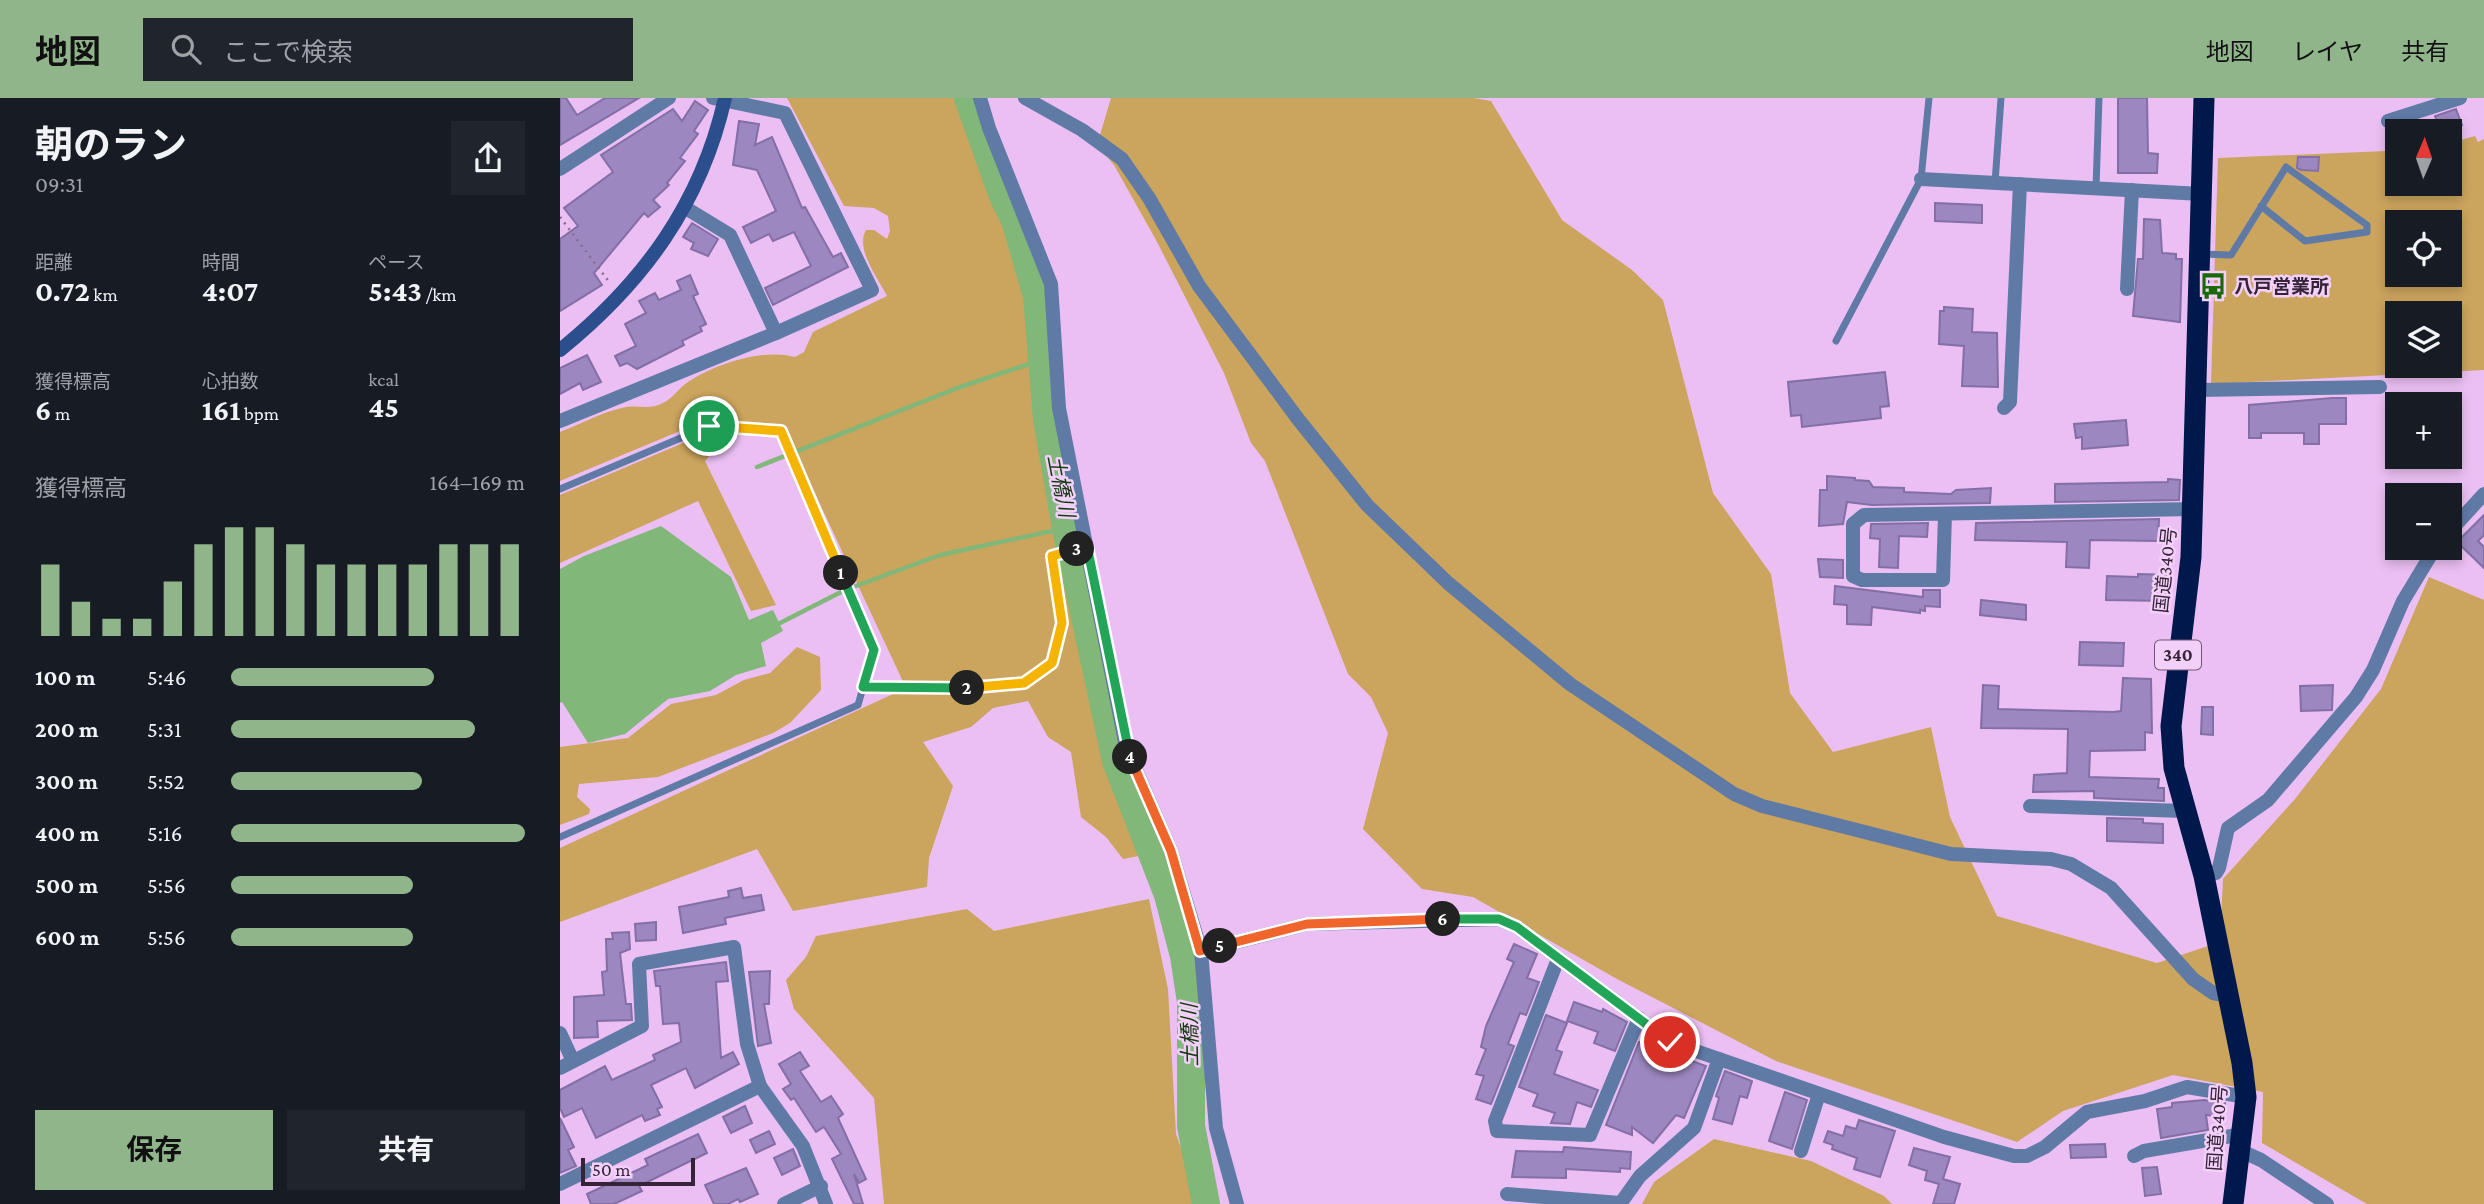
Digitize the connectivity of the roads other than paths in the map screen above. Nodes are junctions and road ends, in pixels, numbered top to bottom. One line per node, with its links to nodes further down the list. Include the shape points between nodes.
1 (669, 98): 11 (street)
2 (980, 98): 34 (street, via 1051,284 1059,408)
3 (1025, 98): 43 (street, via 1122,159 1199,286 1367,505 1448,583 1570,684 1734,794 1762,806 1951,854 2071,864 2110,888 2193,979 2213,993)
4 (1930, 98): 12 (lane)
5 (2001, 98): 13 (lane)
6 (2099, 98): 15 (lane)
7 (2204, 98): 17 (highway, 国道340号 / 340)
8 (2460, 98): 10 (street)
9 (721, 99): 19 (street, via 709,150); 22 (street, via 785,113 872,290)
10 (2394, 119)
11 (560, 169)
12 (1921, 179): 13 (street); 23 (lane)
13 (1995, 183): 14 (street)
14 (2020, 184): 15 (street); 27 (street, via 2010,402)
15 (2096, 188): 16 (street)
16 (2132, 190): 17 (street); 21 (street)
17 (2202, 194): 20 (highway, 国道340号 / 340)
18 (2261, 206): 18 (lane, via 2286,167 2367,225 2367,232 2305,241); 20 (lane, via 2231,255)
19 (684, 207): 22 (street, via 730,235); 24 (street, via 664,244 620,298)
20 (2201, 254): 26 (highway, 国道340号 / 340)
21 (2127, 289)
22 (776, 333): 28 (street)
23 (1836, 341)
24 (560, 350)
25 (2381, 387): 26 (street)
26 (2198, 390): 31 (highway, 国道340号 / 340)
27 (2004, 408)
28 (560, 421)
29 (560, 489): 36 (lane, via 709,426 781,431 874,650)
30 (2484, 494): 33 (street)
31 (2193, 509): 32 (street); 38 (highway, 国道340号 / 340, via 2192,557 2171,726)
32 (1945, 514): 32 (street, via 1858,517 1853,524 1853,576 1862,580 1943,580)
33 (2462, 518)
34 (1087, 546): 36 (lane, via 1052,556 1062,623 1052,663 1039,675 1002,687); 41 (street, via 1126,747 1171,851)
35 (2428, 560): 40 (street, via 2356,698 2277,790 2228,828 2219,868)
36 (863, 687): 39 (lane, via 858,705)
37 (2030, 806): 38 (street)
38 (2184, 811): 40 (highway, 国道340号 / 340)
39 (560, 838)
40 (2204, 876): 43 (highway, 国道340号 / 340)
41 (1200, 951): 42 (street, via 1307,924 1479,917 1517,927); 60 (street, via 1216,1129)
42 (1558, 959): 44 (street); 44 (street, via 1495,1121 1497,1131 1590,1135)
43 (2229, 996): 50 (highway, 国道340号 / 340)
44 (1639, 1018): 46 (street, via 1670,1042)
45 (560, 1033): 47 (street)
46 (1719, 1059): 49 (street); 57 (street, via 1693,1128 1640,1176)
47 (567, 1064): 48 (street, via 642,1026 639,964 734,947 747,1044)
48 (760, 1086): 54 (street); 55 (street, via 803,1146)
49 (1819, 1094): 50 (street, via 2014,1156 2027,1156 2045,1147 2087,1112 2187,1087); 52 (street)
50 (2246, 1097): 51 (highway, 国道340号 / 340)
51 (2242, 1143): 53 (street, via 2144,1151); 61 (highway, 国道340号 / 340); 62 (street)
52 (1801, 1152)
53 (2134, 1157)
54 (560, 1184)
55 (821, 1186): 58 (street); 59 (street)
56 (1507, 1194): 57 (street)
57 (1620, 1203)
58 (784, 1204)
59 (826, 1204)
60 (1237, 1204)
61 (2233, 1204)
62 (2327, 1204)

